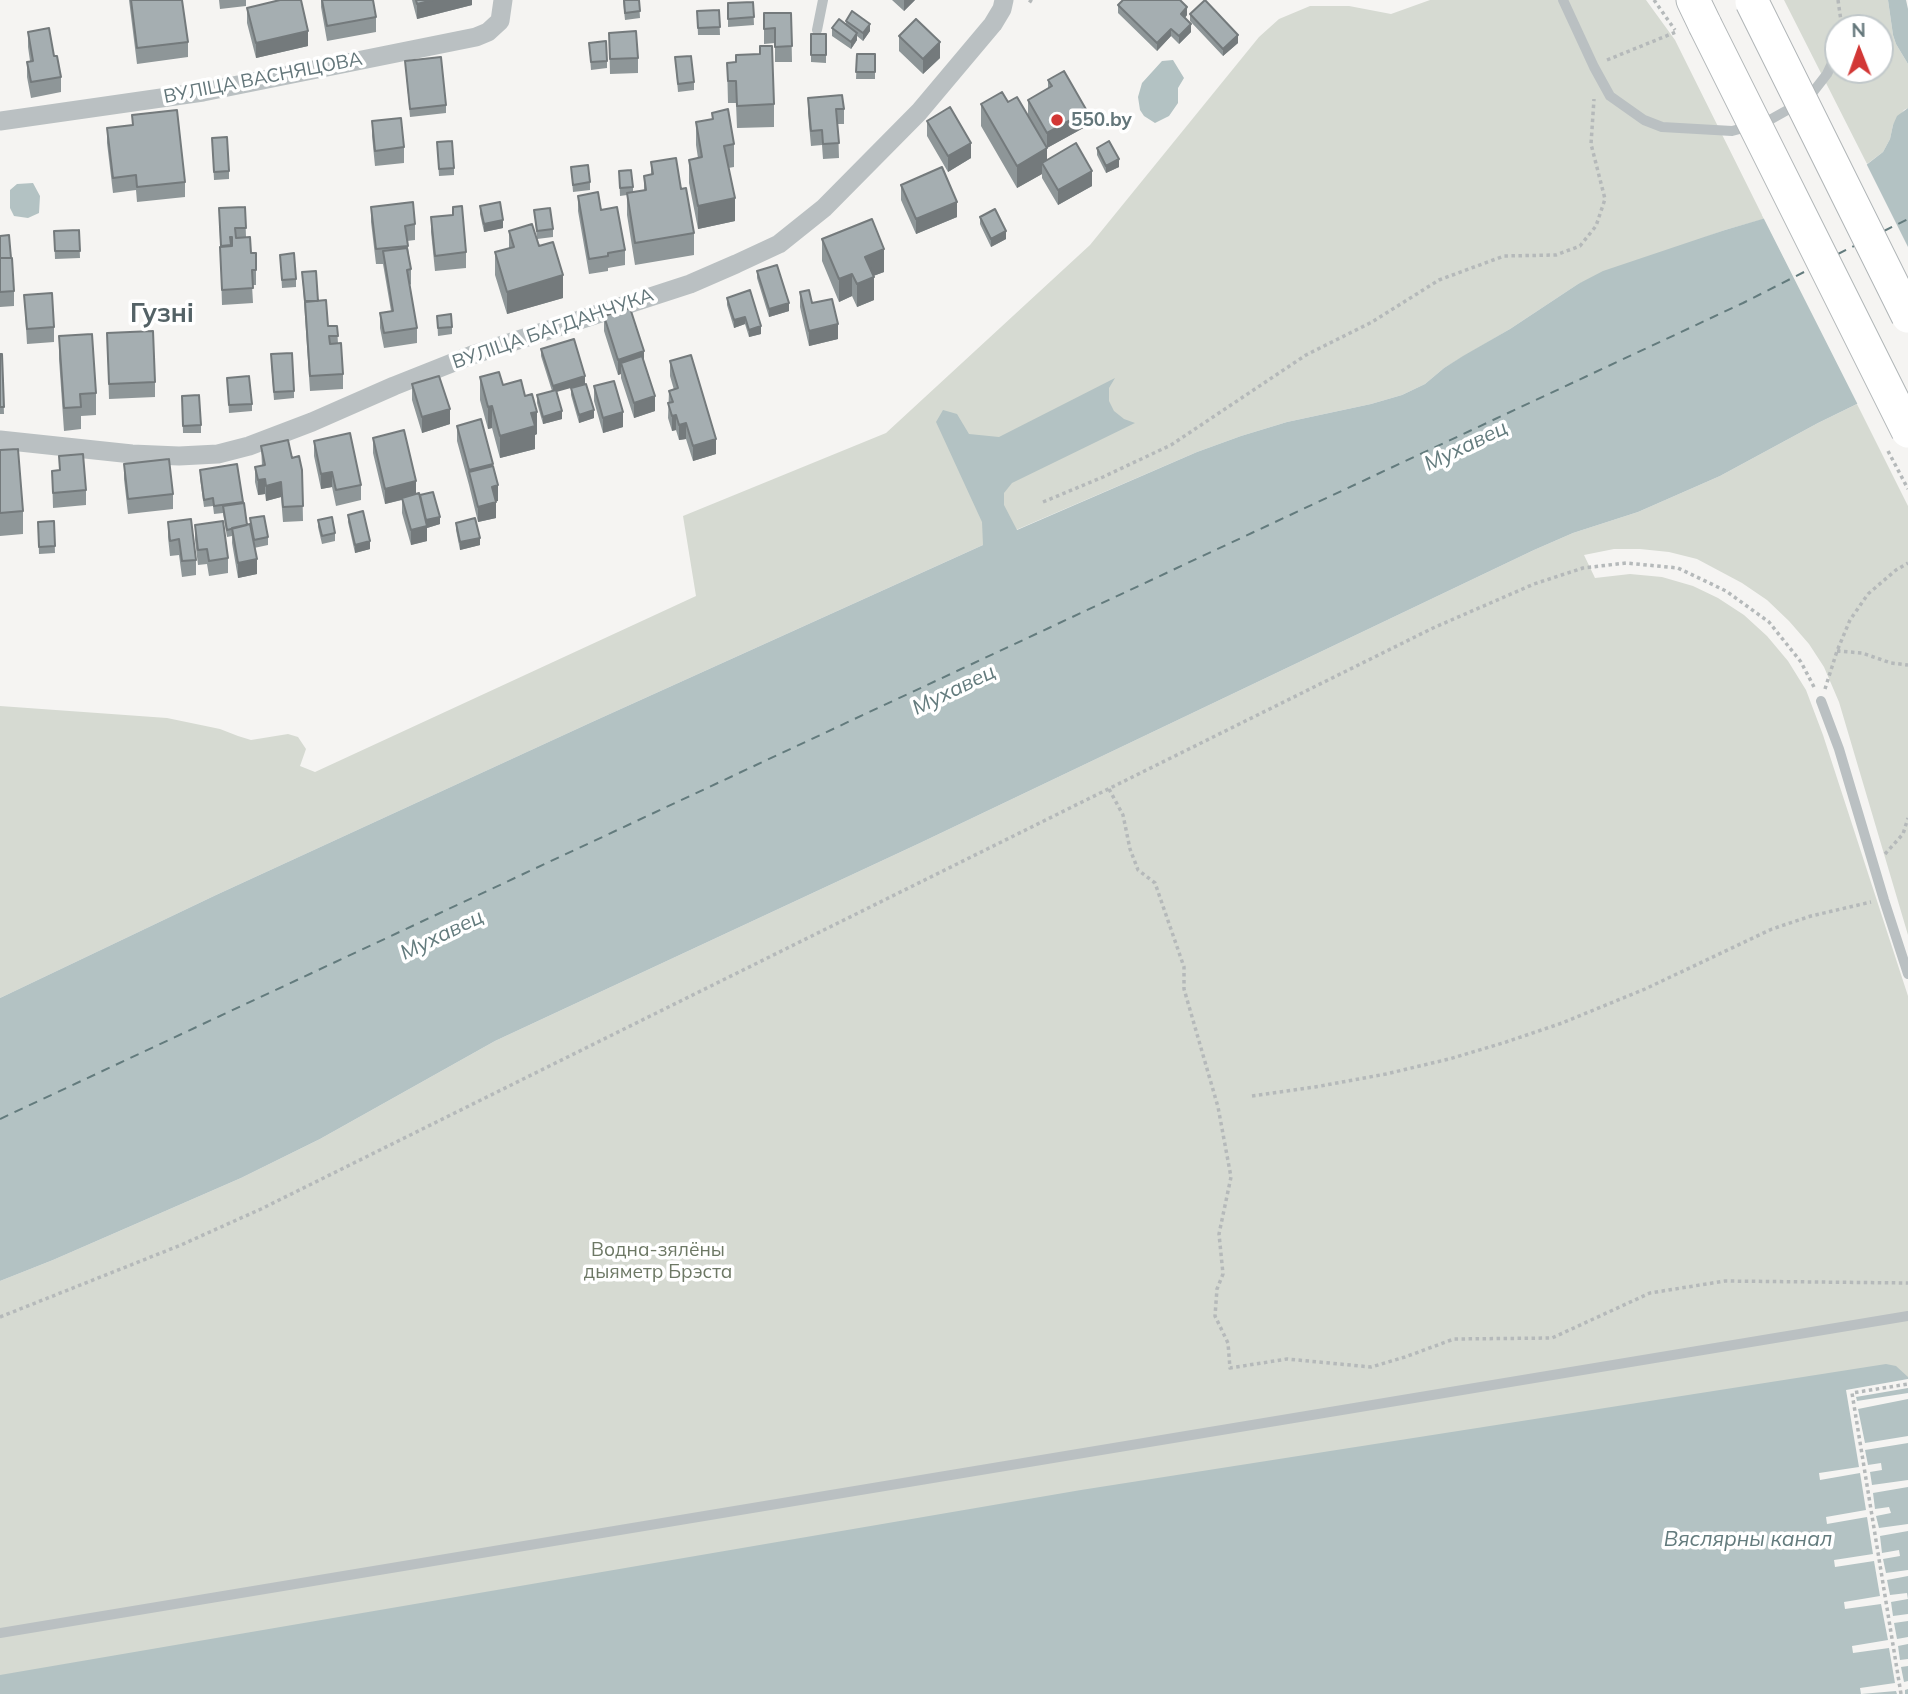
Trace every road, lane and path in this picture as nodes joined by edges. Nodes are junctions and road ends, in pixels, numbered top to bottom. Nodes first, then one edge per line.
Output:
1 (503, 0) edge
2 (823, 0) edge
3 (1004, 0) edge
4 (1563, 0) edge
5 (1654, 0) edge
6 (1751, 1) edge
7 (1689, 24) edge
8 (817, 30) dead end
9 (1614, 57) dead end
10 (1824, 78) edge
11 (0, 121) edge
12 (1591, 144) dead end
13 (1908, 316) edge
14 (1908, 431) edge
15 (0, 440) edge
16 (1043, 502) dead end
17 (1908, 563) edge
18 (1837, 650) junction
19 (1908, 664) edge
20 (1821, 701) junction
21 (1109, 789) junction
22 (1908, 818) edge
23 (1874, 867) junction
24 (1884, 900) junction
25 (1908, 974) edge
26 (1252, 1096) dead end
27 (1908, 1283) edge
28 (1908, 1316) edge
29 (0, 1317) edge
30 (1908, 1384) edge
31 (0, 1633) edge
32 (1901, 1694) edge

1 - 11 street, ВУЛІЦА ВАСНЯЦОВА
2 - 8 lane
3 - 15 street, ВУЛІЦА БАГДАНЧУКА
4 - 10 lane
5 - 7 path
6 - 13 highway, bridge
7 - 9 path
7 - 14 highway, bridge
12 - 16 path
17 - 18 path
18 - 19 path
18 - 20 path
20 - 21 path
20 - 23 lane
21 - 27 path
21 - 29 path
22 - 23 path
23 - 24 lane
24 - 25 lane
24 - 26 path
28 - 31 lane
30 - 32 path

